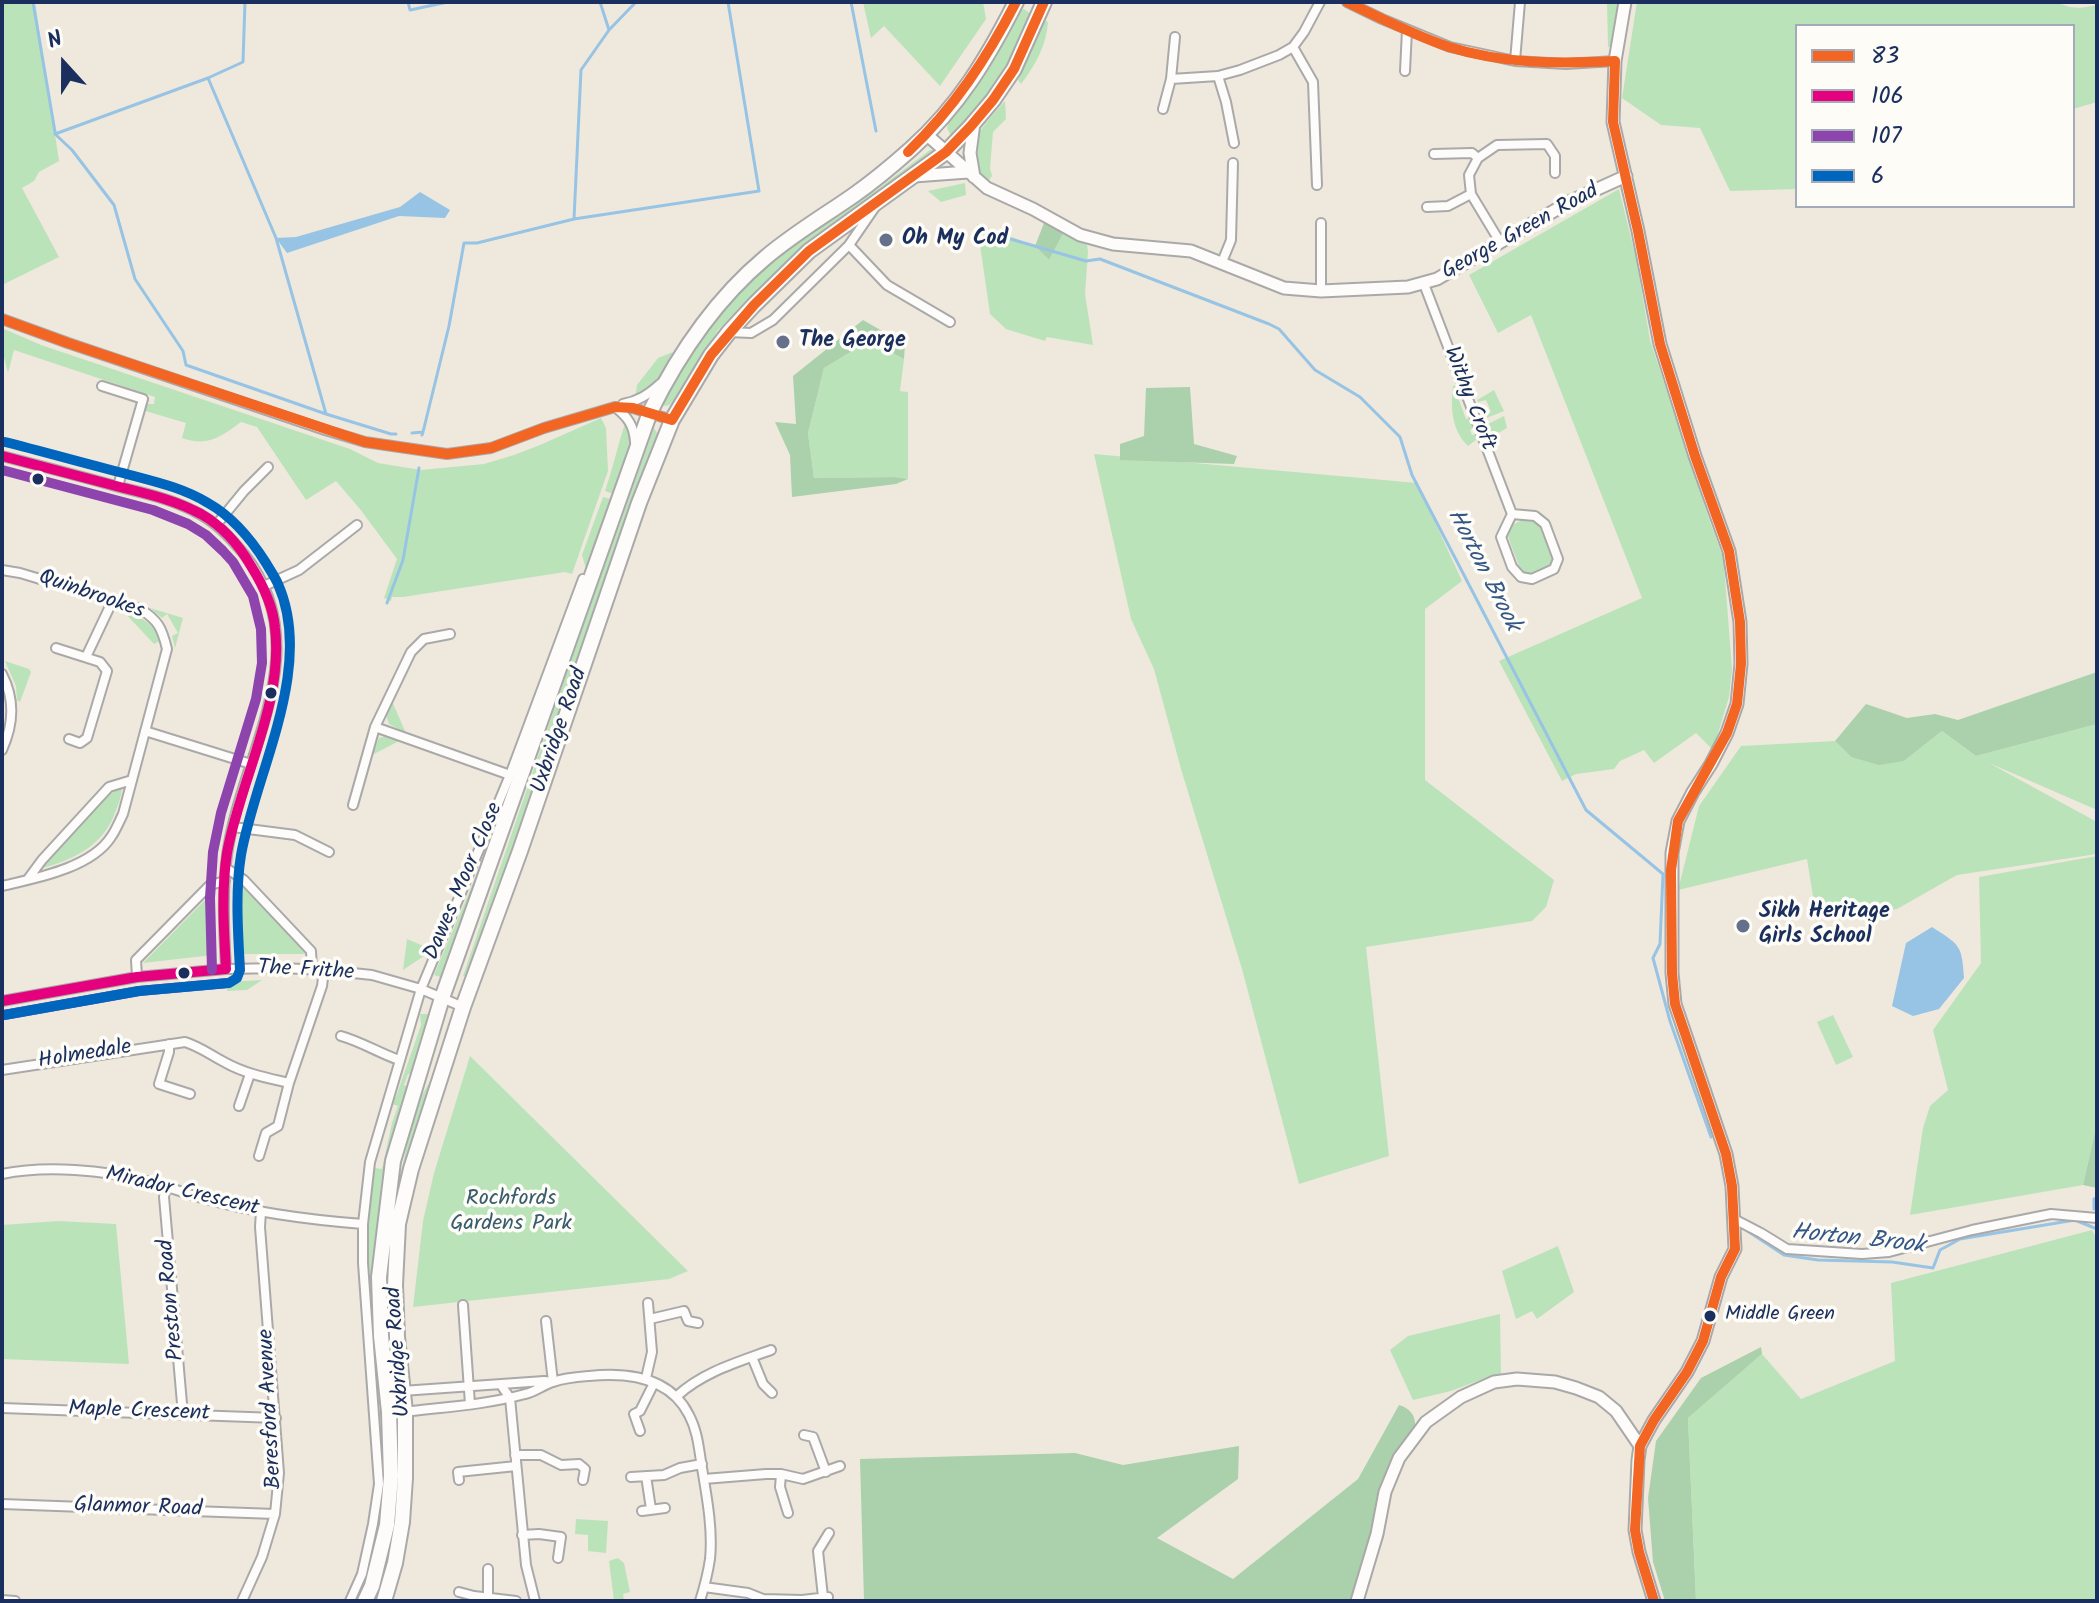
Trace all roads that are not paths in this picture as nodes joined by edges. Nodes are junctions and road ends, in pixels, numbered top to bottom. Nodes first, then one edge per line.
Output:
1 (1016, 2) edge
2 (1044, 2) edge
3 (1320, 2) edge
4 (1349, 2) edge
5 (1520, 2) edge
6 (1625, 2) edge
7 (1407, 30) junction
8 (1175, 37) dead end
9 (1293, 47) junction
10 (1515, 61) junction
11 (1615, 61) junction
12 (1405, 71) dead end
13 (1218, 76) junction
14 (1171, 79) junction
15 (1163, 109) dead end
16 (974, 123) junction
17 (926, 134) junction
18 (1234, 143) dead end
19 (946, 152) junction
20 (1434, 154) dead end
21 (1478, 158) junction
22 (1233, 163) dead end
23 (1555, 173) dead end
24 (971, 175) junction
25 (914, 176) junction
26 (1626, 176) junction
27 (1317, 185) dead end
28 (1471, 194) junction
29 (878, 203) junction
30 (1427, 207) dead end
31 (1321, 223) dead end
32 (1500, 242) junction
33 (849, 245) junction
34 (1222, 262) junction
35 (1424, 284) junction
36 (1321, 291) junction
37 (2, 319) edge
38 (950, 322) dead end
39 (729, 332) junction
40 (669, 373) junction
41 (102, 386) dead end
42 (615, 407) junction
43 (650, 412) junction
44 (672, 420) junction
45 (636, 451) junction
46 (2, 456) edge
47 (268, 467) dead end
48 (118, 486) junction
49 (1512, 514) junction
50 (217, 524) junction
51 (357, 525) dead end
52 (2, 570) edge
53 (583, 579) dead end
54 (264, 586) junction
55 (112, 602) junction
56 (450, 634) dead end
57 (56, 648) dead end
58 (86, 657) junction
59 (2, 674) edge
60 (375, 727) junction
61 (145, 731) junction
62 (69, 739) dead end
63 (2, 750) edge
64 (251, 764) junction
65 (510, 775) junction
66 (132, 780) junction
67 (353, 805) dead end
68 (233, 827) junction
69 (329, 852) dead end
70 (226, 868) junction
71 (27, 880) junction
72 (225, 881) junction
73 (2, 886) edge
74 (226, 969) junction
75 (312, 969) junction
76 (324, 970) junction
77 (137, 977) junction
78 (421, 989) junction
79 (442, 998) junction
80 (2, 1001) edge
81 (463, 1007) junction
82 (341, 1036) dead end
83 (169, 1044) junction
84 (399, 1060) junction
85 (2, 1070) edge
86 (250, 1074) junction
87 (289, 1083) junction
88 (190, 1094) dead end
89 (239, 1106) dead end
90 (259, 1156) dead end
91 (2, 1174) edge
92 (166, 1186) junction
93 (261, 1211) junction
94 (2097, 1218) edge
95 (1734, 1219) junction
96 (363, 1224) junction
97 (648, 1303) dead end
98 (463, 1305) dead end
99 (650, 1319) junction
100 (546, 1321) dead end
101 (698, 1323) dead end
102 (771, 1350) dead end
103 (752, 1357) junction
104 (650, 1380) junction
105 (553, 1382) junction
106 (501, 1385) junction
107 (469, 1387) junction
108 (403, 1391) junction
109 (386, 1393) junction
110 (772, 1393) dead end
111 (677, 1396) junction
112 (510, 1398) junction
113 (470, 1404) junction
114 (2, 1408) edge
115 (389, 1412) junction
116 (405, 1412) junction
117 (183, 1415) junction
118 (276, 1418) junction
119 (640, 1431) dead end
120 (804, 1435) dead end
121 (1640, 1446) junction
122 (515, 1455) junction
123 (702, 1464) junction
124 (516, 1466) junction
125 (840, 1466) dead end
126 (826, 1472) junction
127 (781, 1474) junction
128 (646, 1476) junction
129 (631, 1477) dead end
130 (704, 1479) junction
131 (459, 1480) dead end
132 (583, 1480) dead end
133 (2, 1504) edge
134 (665, 1508) dead end
135 (788, 1513) dead end
136 (275, 1514) junction
137 (829, 1533) dead end
138 (522, 1535) junction
139 (558, 1558) dead end
140 (488, 1569) dead end
141 (704, 1587) junction
142 (459, 1592) dead end
143 (488, 1599) edge
144 (534, 1599) edge
145 (2, 1600) edge
146 (15, 1601) edge
147 (242, 1601) edge
148 (350, 1601) edge
149 (365, 1601) edge
150 (384, 1601) edge
151 (516, 1601) edge
152 (523, 1601) edge
153 (700, 1601) edge
154 (1357, 1601) edge
155 (1654, 1601) edge

1 - 17 main road, Uxbridge Road
2 - 16 main road, Uxbridge Road
3 - 9 street
4 - 7 street
5 - 10 street
6 - 11 street
7 - 10 street
7 - 12 street
8 - 14 street
9 - 13 street
9 - 27 street
10 - 11 street
11 - 26 street
13 - 14 street
13 - 18 street
14 - 15 street
16 - 19 main road, Uxbridge Road
16 - 24 street
17 - 19 street, George Green Road
17 - 40 main road, Uxbridge Road
19 - 24 street, George Green Road
19 - 25 main road, Uxbridge Road
20 - 21 street
21 - 23 street
21 - 28 street
22 - 34 street
24 - 25 street
24 - 34 street, George Green Road
25 - 29 main road, Uxbridge Road
26 - 32 street, George Green Road
26 - 95 street
28 - 30 street
28 - 32 street
29 - 33 street
29 - 39 main road, Uxbridge Road
31 - 36 street
32 - 35 street, George Green Road
33 - 38 street
33 - 39 street
34 - 36 street, George Green Road
35 - 36 street, George Green Road
35 - 49 street, Withy Croft
37 - 42 street
39 - 44 main road, Uxbridge Road
40 - 42 street
40 - 43 main road, Uxbridge Road
41 - 48 street
42 - 43 street
42 - 45 street
43 - 44 street
43 - 45 main road, Uxbridge Road
44 - 81 main road, Uxbridge Road
45 - 79 main road, Uxbridge Road
46 - 48 street
47 - 50 street
48 - 50 street
49 - 49 street
50 - 54 street
51 - 54 street
52 - 55 street, Quinbrookes
53 - 65 street, Dawes Moor Close
54 - 64 street
55 - 58 street
55 - 61 street, Quinbrookes
56 - 60 street
57 - 58 street
58 - 62 street
59 - 63 street
60 - 65 street, Dawes Moor Close
60 - 67 street
61 - 64 street
61 - 66 street, Quinbrookes
64 - 68 street
65 - 78 street, Dawes Moor Close
66 - 71 street
66 - 71 street, Quinbrookes
68 - 69 street
68 - 70 street
70 - 72 street
70 - 75 street
71 - 73 street, Quinbrookes
72 - 74 street
72 - 77 street
74 - 75 street, The Frithe
74 - 77 street, The Frithe
75 - 76 street, The Frithe
76 - 78 street, The Frithe
76 - 87 street
77 - 80 street, The Frithe
78 - 79 street, The Frithe
78 - 84 street, Uxbridge Road
79 - 81 street, The Frithe
79 - 109 main road, Uxbridge Road
81 - 108 main road, Uxbridge Road
82 - 84 street
83 - 85 street, Holmedale
83 - 86 street, Holmedale
83 - 88 street, Holmedale
84 - 96 street, Uxbridge Road
86 - 87 street, Holmedale
86 - 89 street
87 - 90 street
91 - 92 street, Mirador Crescent
92 - 93 street, Mirador Crescent
92 - 117 street, Preston Road
93 - 96 street, Mirador Crescent
93 - 118 street, Beresford Avenue
94 - 95 street
95 - 121 street
96 - 148 street, Uxbridge Road
97 - 99 street
98 - 107 street
99 - 101 street
99 - 104 street
100 - 105 street
102 - 103 street
103 - 110 street
103 - 111 street
104 - 105 street
104 - 111 street
104 - 119 street
105 - 106 street
105 - 112 street
106 - 107 street
106 - 112 street
107 - 108 street
107 - 113 street
108 - 109 street
108 - 116 main road, Uxbridge Road
109 - 115 main road, Uxbridge Road
111 - 123 street
112 - 113 street
112 - 122 street
113 - 116 street
114 - 117 street, Maple Crescent
115 - 116 street
115 - 149 main road, Uxbridge Road
116 - 150 main road, Uxbridge Road
117 - 118 street, Maple Crescent
118 - 136 street, Beresford Avenue
120 - 126 street
121 - 154 street
121 - 155 street
122 - 124 street
122 - 132 street
123 - 128 street
123 - 130 street
124 - 131 street
124 - 138 street
125 - 126 street
126 - 127 street
127 - 130 street
127 - 135 street
128 - 129 street
128 - 134 street
130 - 141 street
133 - 136 street, Glanmor Road
136 - 147 street, Beresford Avenue
137 - 141 street
138 - 139 street
138 - 144 street
140 - 143 street
141 - 153 street
142 - 143 street
143 - 151 street
144 - 152 street
145 - 146 street

